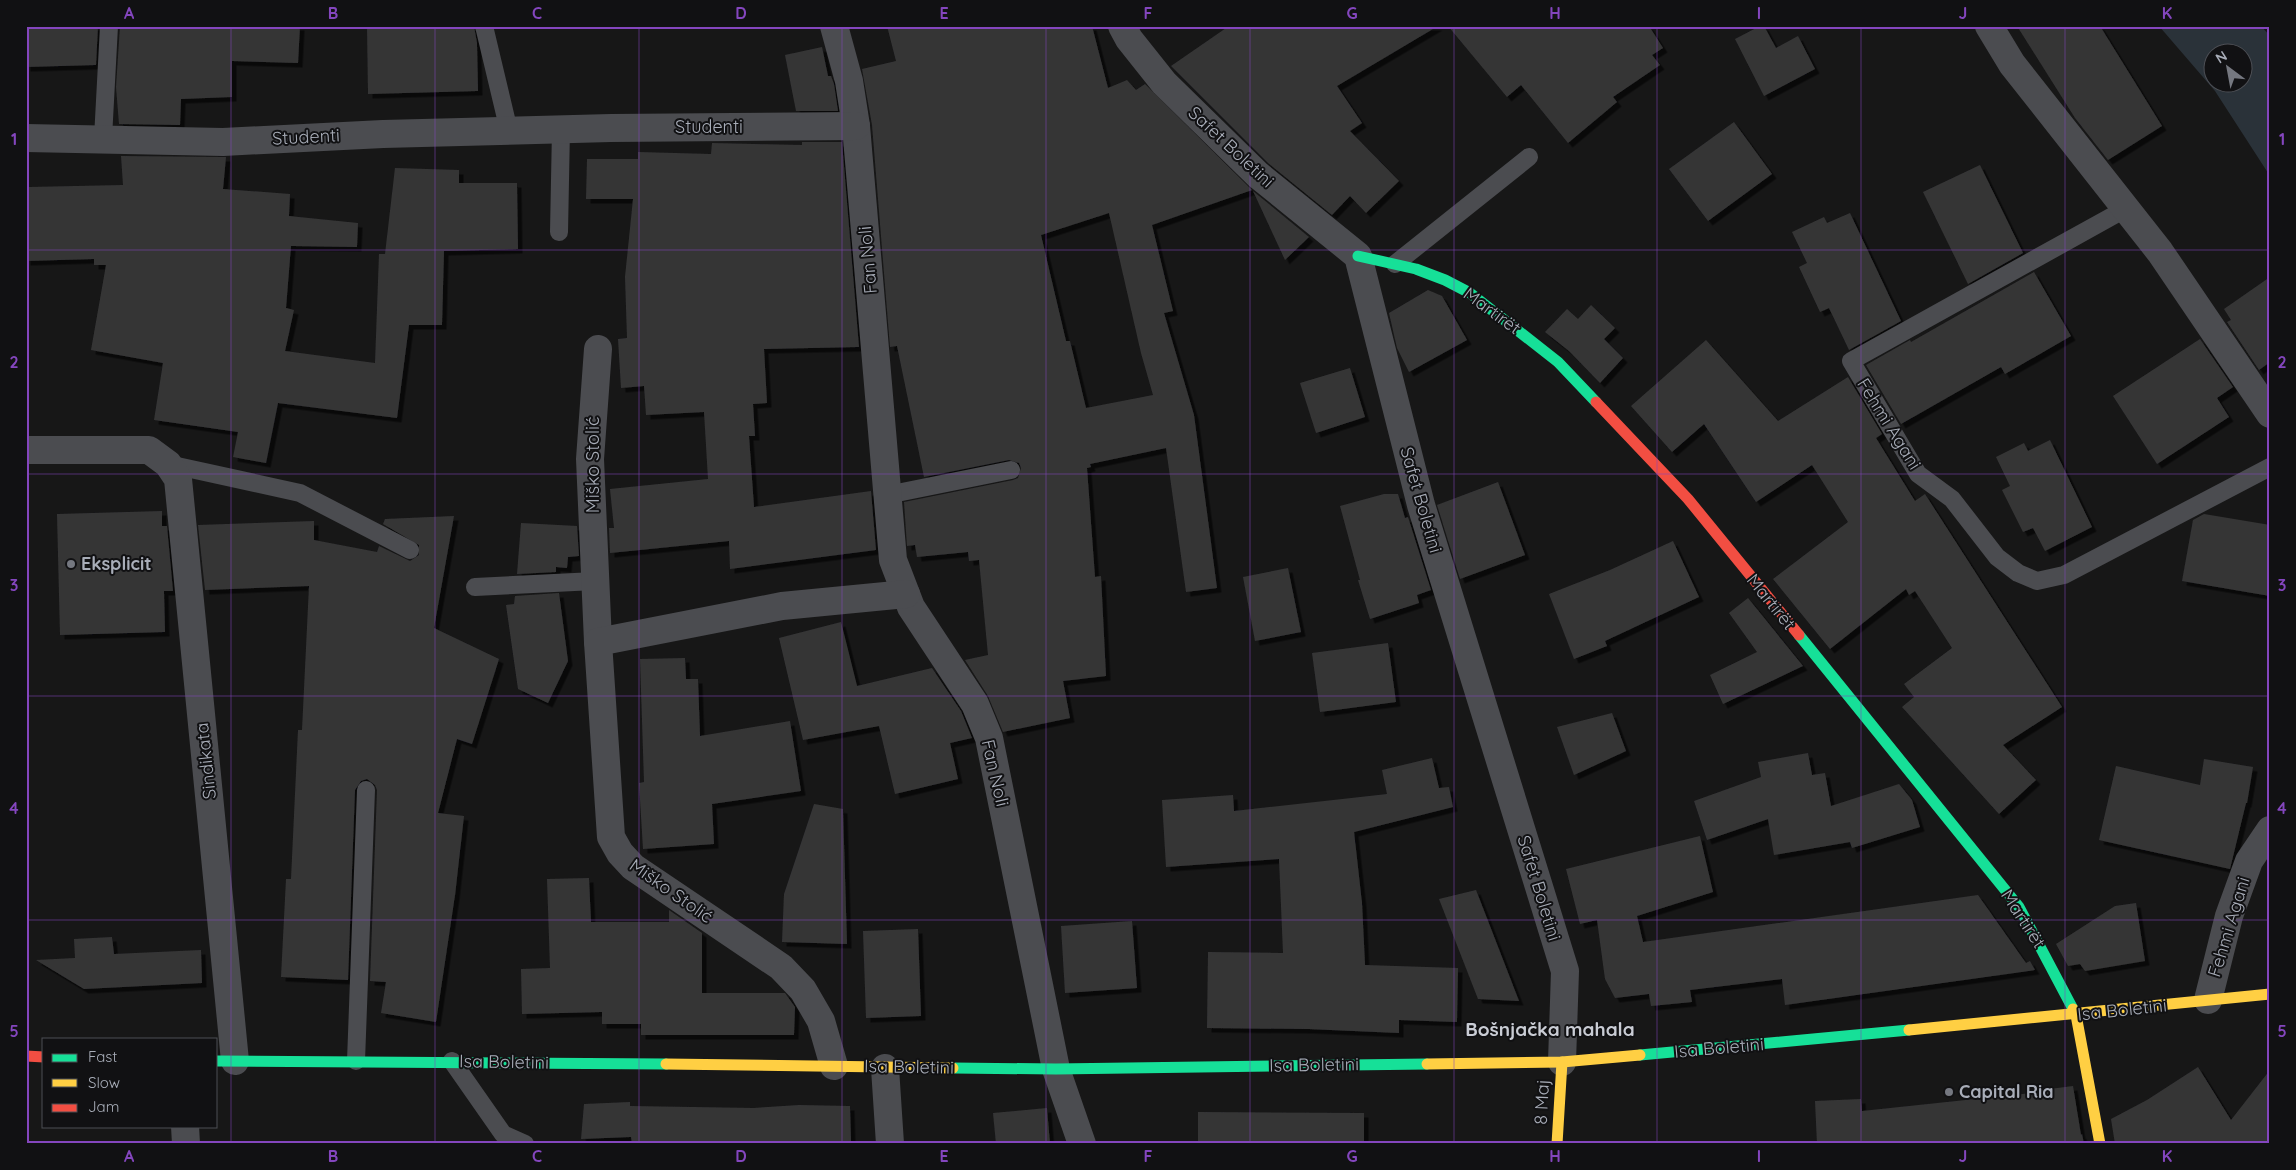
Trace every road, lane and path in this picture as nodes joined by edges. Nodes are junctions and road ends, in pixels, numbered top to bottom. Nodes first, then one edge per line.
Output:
1 (109, 26) edge
2 (484, 26) edge
3 (834, 26) edge
4 (1122, 26) edge
5 (1988, 26) edge
6 (856, 126) junction
7 (561, 129) junction
8 (509, 130) junction
9 (26, 138) edge
10 (103, 138) junction
11 (1529, 157) dead end
12 (2127, 208) junction
13 (560, 232) dead end
14 (1358, 256) junction
15 (1395, 264) junction
16 (598, 349) dead end
17 (2270, 414) edge
18 (26, 450) edge
19 (168, 464) junction
20 (2270, 467) edge
21 (1011, 470) dead end
22 (888, 496) junction
23 (410, 550) dead end
24 (595, 581) junction
25 (475, 587) dead end
26 (906, 594) junction
27 (598, 642) junction
28 (366, 790) dead end
29 (2270, 830) edge
30 (2270, 994) edge
31 (2208, 1000) junction
32 (2076, 1015) junction
33 (26, 1056) edge
34 (42, 1057) edge
35 (226, 1061) edge
36 (356, 1061) junction
37 (452, 1061) junction
38 (1562, 1062) junction
39 (834, 1066) junction
40 (885, 1068) junction
41 (1056, 1069) junction
42 (185, 1128) edge
43 (186, 1144) edge
44 (525, 1144) edge
45 (890, 1144) edge
46 (1082, 1144) edge
47 (1557, 1144) edge
48 (2100, 1144) edge

1 - 10 lane
2 - 8 lane
3 - 6 street, Fan Noli
4 - 14 street, Safet Boletini
5 - 12 street
6 - 7 street, Studenti
6 - 22 street, Fan Noli
7 - 8 street, Studenti
7 - 13 lane
8 - 10 street, Studenti
9 - 10 street, Studenti
11 - 15 lane
12 - 17 street
12 - 20 lane, Fehmi Agani
14 - 15 main road, Martirët
14 - 38 street, Safet Boletini
15 - 32 main road, Martirët
16 - 24 street, Miško Stolić
18 - 19 street, Sindikata
19 - 23 lane, Sindikata
19 - 35 street, Sindikata
21 - 22 lane
22 - 26 street, Fan Noli
24 - 25 lane
24 - 27 street, Miško Stolić
26 - 27 street
26 - 41 street, Fan Noli
27 - 39 street, Miško Stolić
28 - 36 lane
29 - 31 street, Fehmi Agani
30 - 31 main road, Isa Boletini
31 - 32 main road, Isa Boletini
32 - 38 main road, Isa Boletini
32 - 48 main road, Martirët
33 - 34 main road
35 - 36 main road, Isa Boletini
36 - 37 main road, Isa Boletini
37 - 39 main road, Isa Boletini
37 - 44 lane
38 - 41 main road, Isa Boletini
38 - 47 main road, 8 Maj
39 - 40 main road, Isa Boletini
40 - 41 main road, Isa Boletini
40 - 45 street
41 - 46 street, Fan Noli
42 - 43 street

